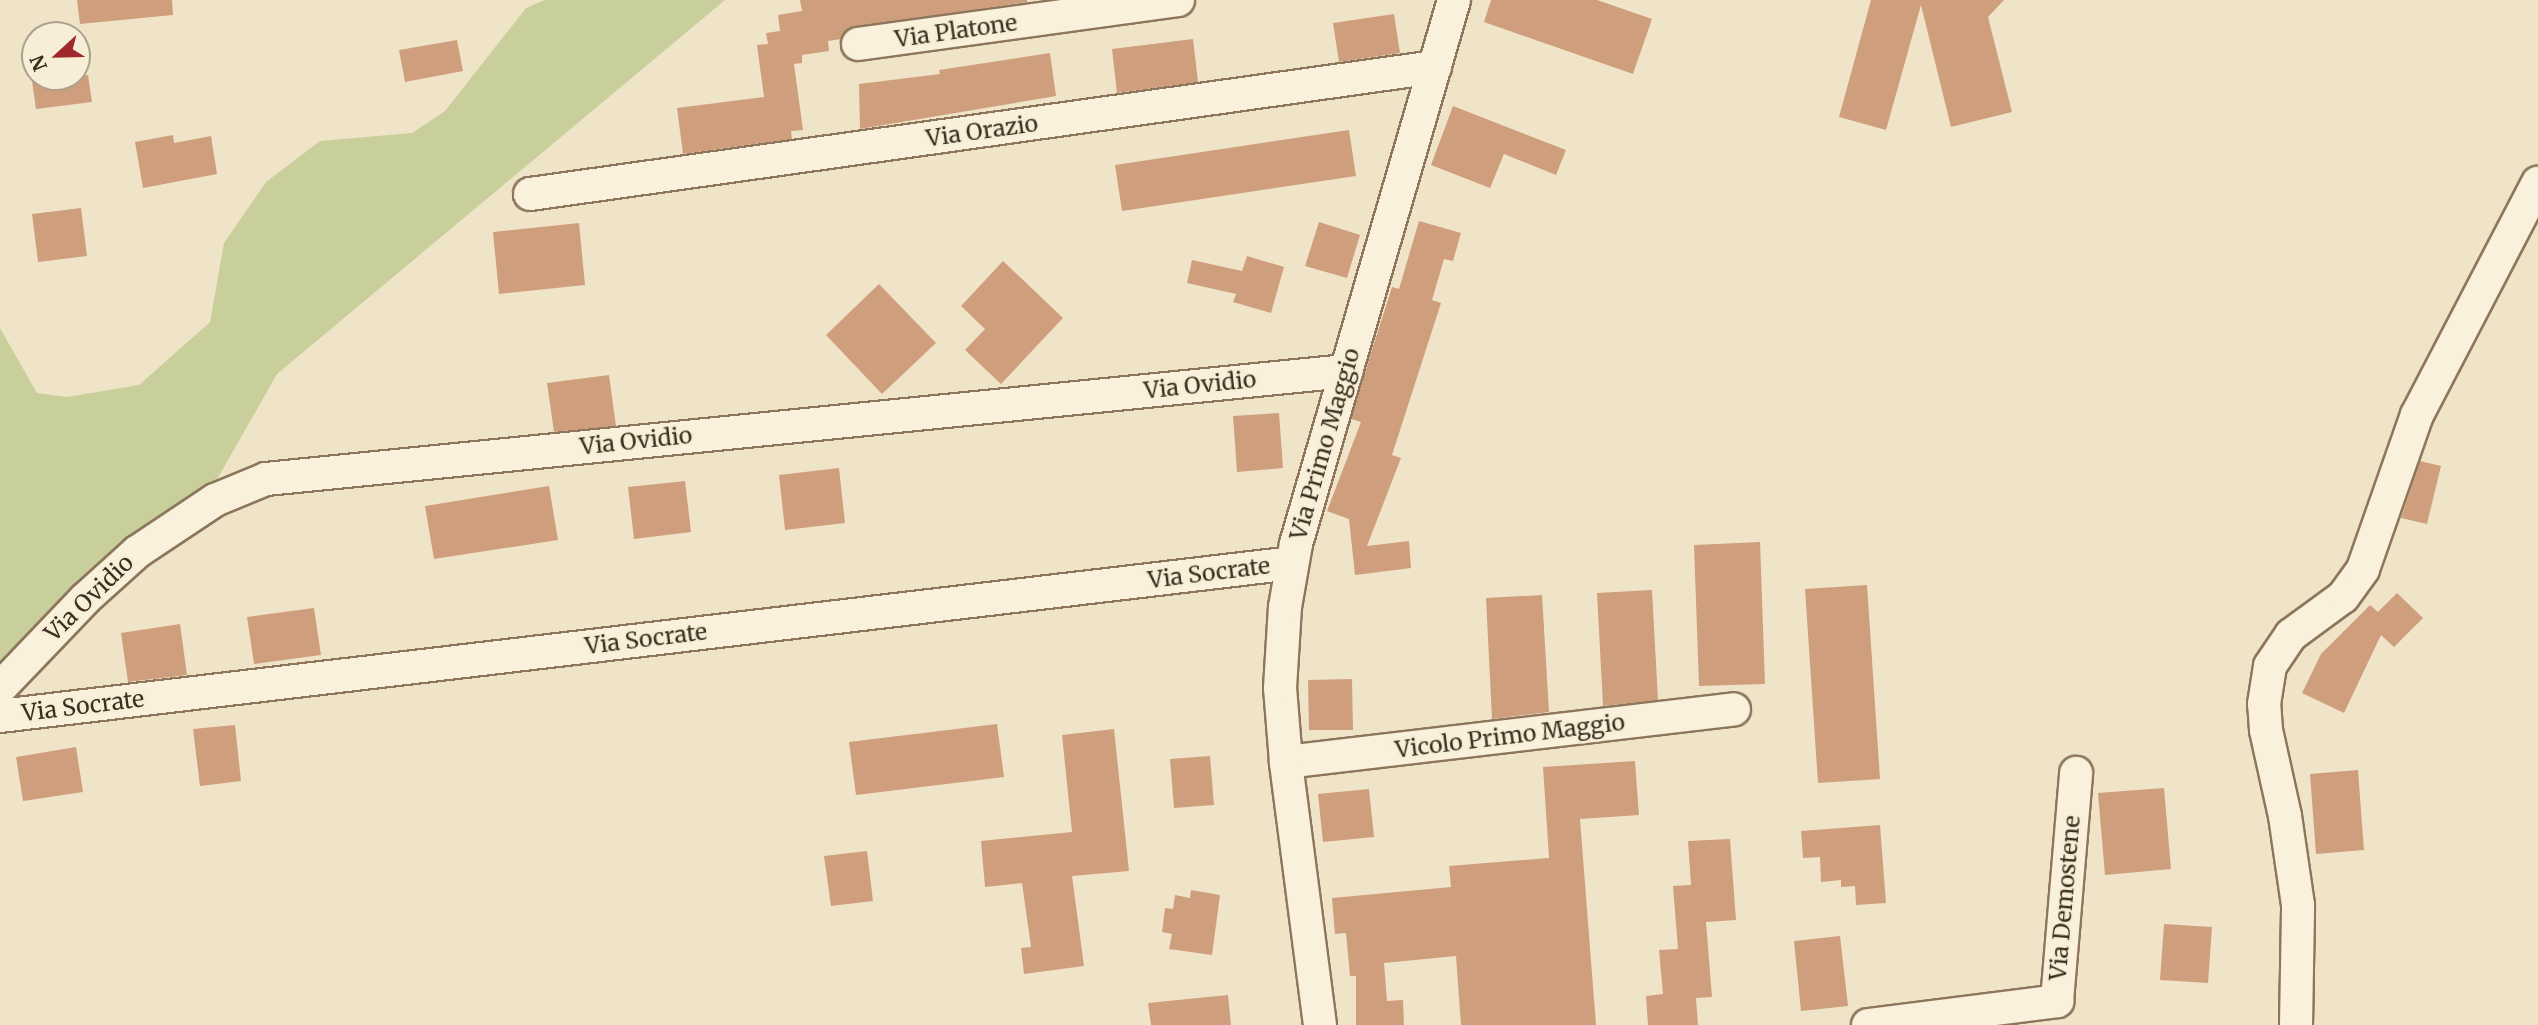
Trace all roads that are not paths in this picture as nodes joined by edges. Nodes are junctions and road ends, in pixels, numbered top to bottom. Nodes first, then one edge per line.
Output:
1 (1178, 0) edge
2 (1454, 0) edge
3 (858, 44) dead end
4 (1434, 67) junction
5 (2538, 183) edge
6 (530, 194) dead end
7 (1347, 371) junction
8 (1292, 563) junction
9 (0, 688) edge
10 (1734, 709) dead end
11 (0, 716) edge
12 (1286, 762) junction
13 (2076, 773) dead end
14 (1320, 1025) edge
15 (1868, 1025) edge
16 (2296, 1025) edge

1 - 3 street, Via Platone
2 - 4 street, Via Primo Maggio
4 - 6 street, Via Orazio
4 - 7 street, Via Primo Maggio
5 - 16 street
7 - 8 street, Via Primo Maggio
7 - 9 street, Via Ovidio
8 - 11 street, Via Socrate
8 - 12 street, Via Primo Maggio
10 - 12 street, Vicolo Primo Maggio
12 - 14 street, Via Primo Maggio
13 - 15 street, Via Demostene

